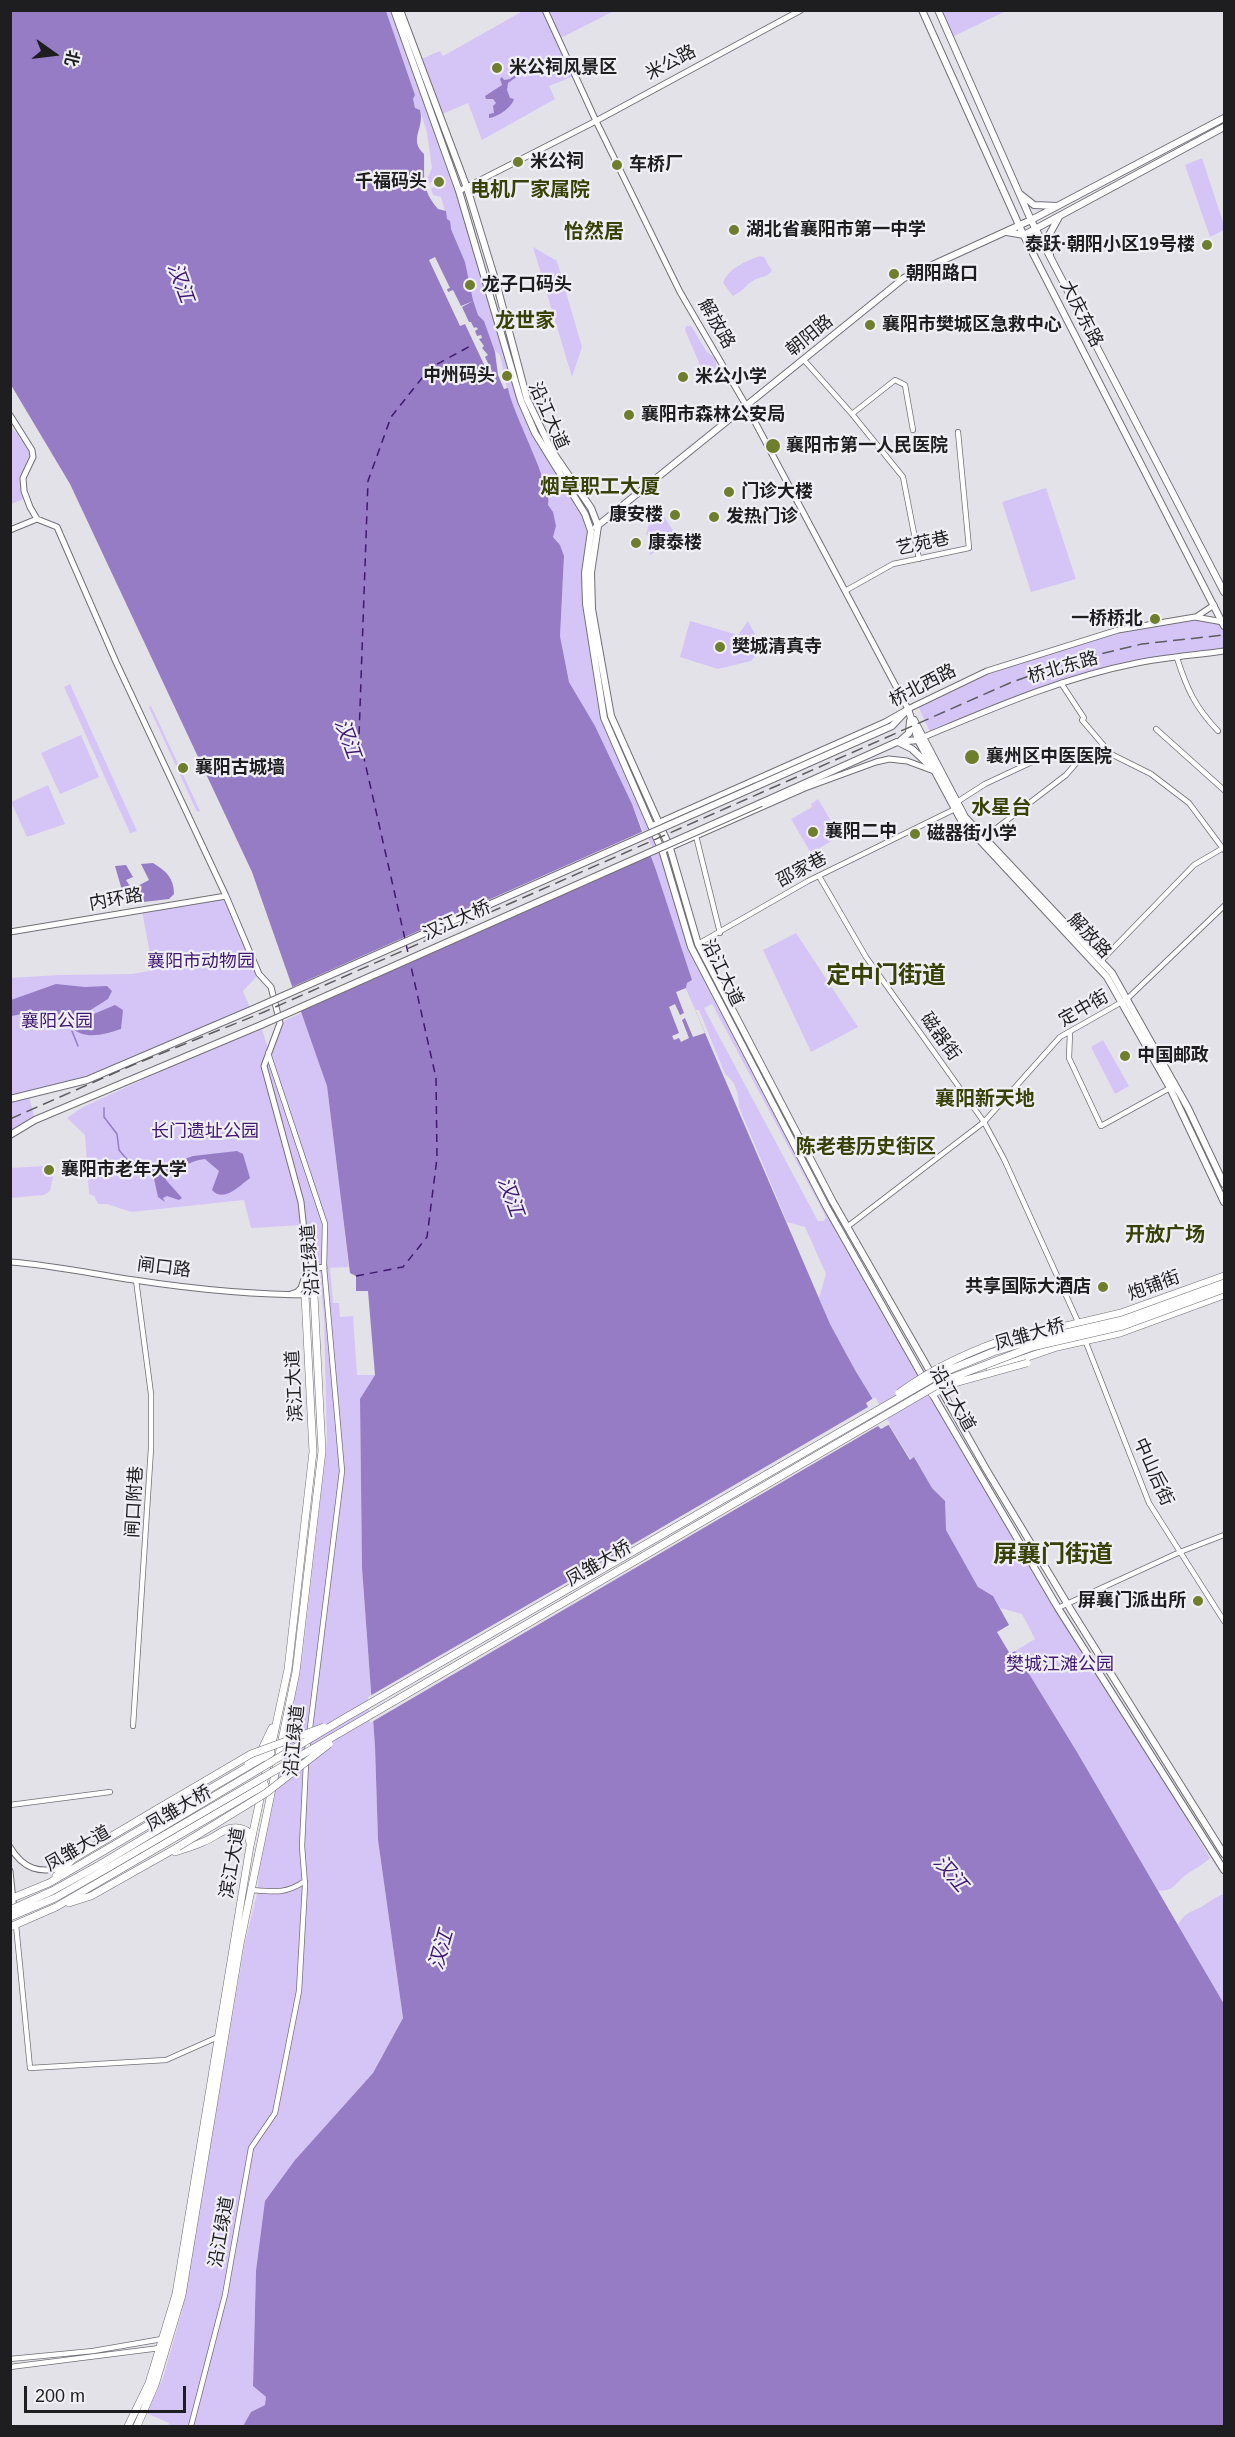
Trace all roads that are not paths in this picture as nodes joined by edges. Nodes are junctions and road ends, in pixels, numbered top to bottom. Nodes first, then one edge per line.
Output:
1 (393, 10) edge
2 (400, 10) edge
3 (544, 10) edge
4 (801, 10) edge
5 (922, 10) edge
6 (938, 10) edge
7 (1224, 118) edge
8 (596, 121) junction
9 (1224, 127) edge
10 (467, 188) junction
11 (459, 191) junction
12 (1019, 194) junction
13 (1057, 206) junction
14 (1060, 216) junction
15 (1031, 220) junction
16 (1020, 225) junction
17 (1035, 229) junction
18 (1006, 232) junction
19 (1024, 235) junction
20 (1051, 259) junction
21 (804, 360) junction
22 (747, 407) junction
23 (852, 414) junction
24 (10, 415) edge
25 (912, 430) dead end
26 (958, 432) dead end
27 (37, 519) junction
28 (598, 526) junction
29 (10, 530) edge
30 (591, 531) junction
31 (919, 559) junction
32 (845, 591) junction
33 (1224, 592) edge
34 (1214, 605) junction
35 (1195, 617) junction
36 (1224, 623) edge
37 (1224, 651) edge
38 (1177, 658) junction
39 (1061, 683) junction
40 (908, 709) junction
41 (1156, 729) dead end
42 (1218, 731) dead end
43 (921, 739) junction
44 (897, 742) junction
45 (1106, 749) junction
46 (1085, 753) junction
47 (934, 771) junction
48 (1224, 790) edge
49 (956, 806) junction
50 (659, 823) junction
51 (651, 826) junction
52 (696, 836) junction
53 (985, 837) junction
54 (670, 848) junction
55 (1224, 849) edge
56 (662, 851) junction
57 (819, 876) junction
58 (226, 896) junction
59 (1224, 906) edge
60 (10, 932) edge
61 (720, 933) junction
62 (698, 944) junction
63 (1101, 961) junction
64 (1125, 1001) junction
65 (1070, 1032) junction
66 (268, 1053) junction
67 (1170, 1088) junction
68 (10, 1099) edge
69 (984, 1122) junction
70 (10, 1135) edge
71 (1224, 1184) edge
72 (1224, 1202) edge
73 (847, 1227) junction
74 (305, 1240) junction
75 (10, 1262) edge
76 (324, 1267) junction
77 (312, 1269) junction
78 (1224, 1276) edge
79 (136, 1280) junction
80 (1224, 1283) edge
81 (1224, 1289) edge
82 (288, 1295) junction
83 (305, 1295) junction
84 (314, 1295) junction
85 (1224, 1295) edge
86 (1079, 1322) junction
87 (1050, 1329) junction
88 (1085, 1342) junction
89 (1057, 1347) junction
90 (930, 1371) junction
91 (921, 1376) junction
92 (941, 1389) junction
93 (932, 1394) junction
94 (880, 1413) junction
95 (1224, 1535) edge
96 (1180, 1552) junction
97 (1067, 1603) junction
98 (1058, 1608) junction
99 (1224, 1622) edge
100 (280, 1709) junction
101 (344, 1719) junction
102 (133, 1726) dead end
103 (349, 1728) junction
104 (281, 1747) junction
105 (270, 1753) junction
106 (234, 1775) junction
107 (274, 1780) junction
108 (263, 1786) junction
109 (110, 1792) dead end
110 (10, 1805) edge
111 (250, 1846) junction
112 (10, 1847) edge
113 (1224, 1854) edge
114 (164, 1855) junction
115 (64, 1868) junction
116 (1224, 1870) edge
117 (10, 1871) edge
118 (305, 1881) junction
119 (49, 1883) junction
120 (251, 1890) junction
121 (12, 1899) edge
122 (56, 1907) junction
123 (10, 1910) edge
124 (10, 1917) edge
125 (13, 1926) edge
126 (218, 2037) junction
127 (162, 2339) junction
128 (160, 2348) junction
129 (10, 2359) edge
130 (10, 2367) edge
131 (128, 2427) edge
132 (137, 2427) edge
133 (191, 2427) edge

1 - 11 main road, 沿江大道
2 - 10 main road, 沿江大道
3 - 8 street, 解放路
4 - 8 street, 米公路
5 - 16 main road, 大庆东路
6 - 12 main road, 大庆东路
7 - 13 main road, 朝阳路
8 - 10 street, 米公路
8 - 22 street, 解放路
9 - 14 main road
10 - 11 street, 米公路
10 - 28 main road, 沿江大道
11 - 30 main road, 沿江大道
12 - 13 main road
12 - 15 main road, 大庆东路
13 - 15 main road, 朝阳路
14 - 17 main road
14 - 20 main road
15 - 16 main road, 朝阳路
15 - 17 main road, 大庆东路
16 - 18 main road, 朝阳路
16 - 19 main road, 大庆东路
17 - 19 main road
17 - 20 main road, 大庆东路
18 - 19 main road
18 - 21 main road, 朝阳路
19 - 34 main road, 大庆东路
20 - 33 main road, 大庆东路
21 - 22 main road, 朝阳路
21 - 23 street
22 - 28 main road, 朝阳路
22 - 32 street, 解放路
23 - 25 street
23 - 31 street
24 - 27 street
26 - 31 street, 艺苑巷
27 - 29 street
27 - 58 street
28 - 30 main road, 朝阳路
28 - 50 main road, 沿江大道
30 - 51 main road, 沿江大道
31 - 32 street, 艺苑巷
32 - 40 street, 解放路
34 - 35 street
34 - 36 main road, 大庆东路
35 - 36 street, 桥北西路
35 - 40 street, 桥北西路
37 - 38 street, 桥北东路
38 - 39 street, 桥北东路
38 - 42 street
39 - 43 street, 桥北东路
39 - 45 street
40 - 43 main road, 解放路
40 - 44 main road
40 - 50 street, 桥北西路
40 - 68 main road, 汉江大桥, bridge
41 - 48 street
43 - 44 main road, 汉江大桥
43 - 47 main road, 解放路
43 - 49 main road, 解放路
44 - 47 main road
44 - 70 main road, 汉江大桥, bridge
45 - 46 street, 邵家巷
45 - 55 street
46 - 49 street, 邵家巷
46 - 53 street
47 - 49 main road, 解放路
47 - 52 street
49 - 53 main road, 解放路
49 - 57 street, 邵家巷
49 - 64 main road, 解放路
50 - 51 street, 桥北西路
50 - 54 main road, 沿江大道
51 - 56 main road, 沿江大道
52 - 54 street
52 - 61 street
53 - 63 main road, 解放路
54 - 56 street
54 - 62 main road, 沿江大道
55 - 63 street
56 - 91 main road, 沿江大道
57 - 61 street, 邵家巷
57 - 69 street, 磁器街
58 - 60 street, 内环路
58 - 66 street
59 - 64 street, 定中街
61 - 62 street, 邵家巷
62 - 73 main road, 沿江大道
63 - 64 main road, 解放路
64 - 65 street, 定中街
64 - 67 main road, 解放路
64 - 71 main road, 解放路
65 - 67 street
65 - 69 street, 定中街
66 - 74 street
66 - 76 street, 沿江绿道
67 - 72 main road, 解放路
69 - 73 street, 定中街
69 - 86 street, 磁器街
73 - 90 main road, 沿江大道
74 - 77 street
74 - 82 street
75 - 79 street, 闸口路
76 - 77 street
76 - 118 street, 沿江绿道
77 - 84 street
78 - 86 main road, 炮铺街
79 - 82 street, 闸口路
79 - 102 street, 闸口附巷
80 - 94 main road, 凤雏大桥, bridge
81 - 94 main road, 凤雏大桥, bridge
82 - 83 street, 闸口路
83 - 84 street, 闸口路
83 - 100 main road, 滨江大道
84 - 104 main road, 滨江大道
85 - 88 main road, 炮铺街
86 - 87 main road, 炮铺街
86 - 88 street, 中山后街
87 - 90 main road, 炮铺街
87 - 94 main road, bridge
88 - 89 main road, 炮铺街
88 - 96 street, 中山后街
89 - 92 main road, 炮铺街
89 - 94 main road, bridge
90 - 91 main road, 炮铺街
90 - 92 main road, 沿江大道
91 - 93 main road, 沿江大道
92 - 93 main road, 炮铺街
92 - 97 main road, 沿江大道
93 - 98 main road, 沿江大道
94 - 101 main road, 凤雏大桥, bridge
94 - 103 main road, 凤雏大桥, bridge
95 - 96 street
96 - 97 street
96 - 99 street, 中山后街
97 - 98 street
97 - 113 main road, 沿江大道
98 - 116 main road, 沿江大道
100 - 105 main road, 滨江大道
100 - 106 main road
101 - 115 main road, bridge
101 - 123 main road, 凤雏大桥, bridge
103 - 114 main road, bridge
103 - 124 main road, 凤雏大桥, bridge
104 - 105 main road, 凤雏大道
104 - 107 main road, 滨江大道
105 - 106 main road, 凤雏大道
105 - 108 main road, 滨江大道
106 - 119 main road, 凤雏大道
107 - 108 main road
107 - 120 main road, 滨江大道
108 - 111 main road, 滨江大道
108 - 122 main road
109 - 110 street
111 - 114 main road
111 - 126 main road, 滨江大道
112 - 115 street
114 - 122 main road
115 - 119 main road
117 - 121 street
118 - 120 street
118 - 133 street, 沿江绿道
119 - 121 main road, 凤雏大道
120 - 132 main road, 滨江大道
121 - 125 street
122 - 125 main road
125 - 126 street
126 - 127 main road, 滨江大道
127 - 128 main road, 滨江大道
127 - 129 street
128 - 130 street
128 - 131 main road, 滨江大道

